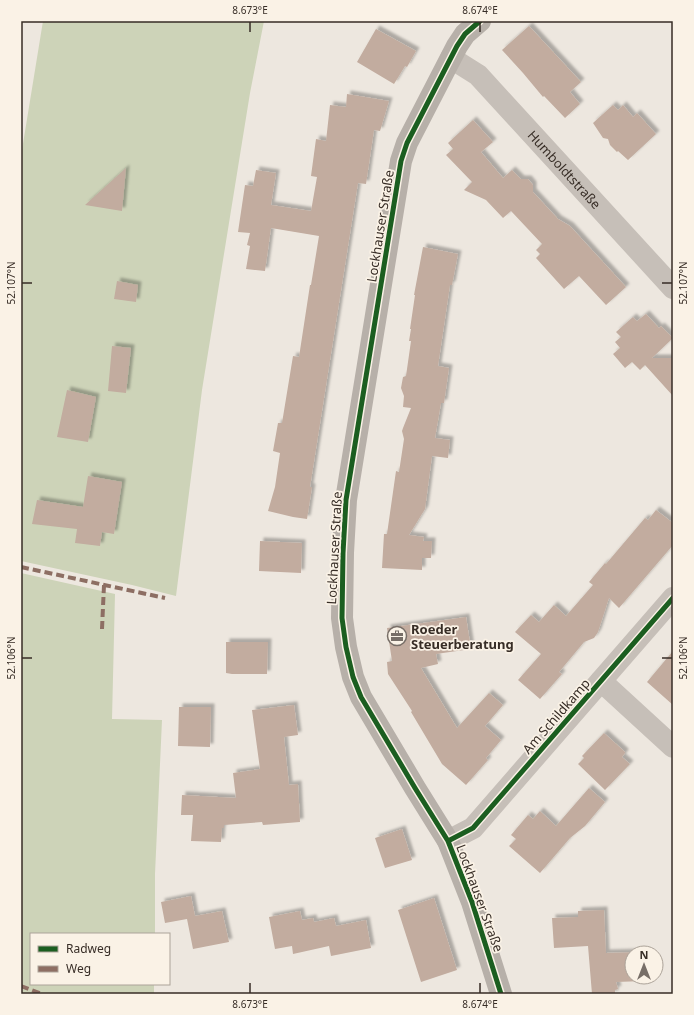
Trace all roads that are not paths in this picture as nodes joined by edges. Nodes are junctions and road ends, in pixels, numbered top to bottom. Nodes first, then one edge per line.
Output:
1 (480, 21) edge
2 (451, 58) junction
3 (673, 288) edge
4 (673, 598) edge
5 (601, 681) junction
6 (673, 747) edge
7 (448, 841) junction
8 (501, 994) edge

1 - 2 street, Lockhauser Straße
2 - 3 street, Humboldtstraße
2 - 7 street, Lockhauser Straße
4 - 5 street, Am Schildkamp
5 - 6 street
5 - 7 street, Am Schildkamp
7 - 8 street, Lockhauser Straße

